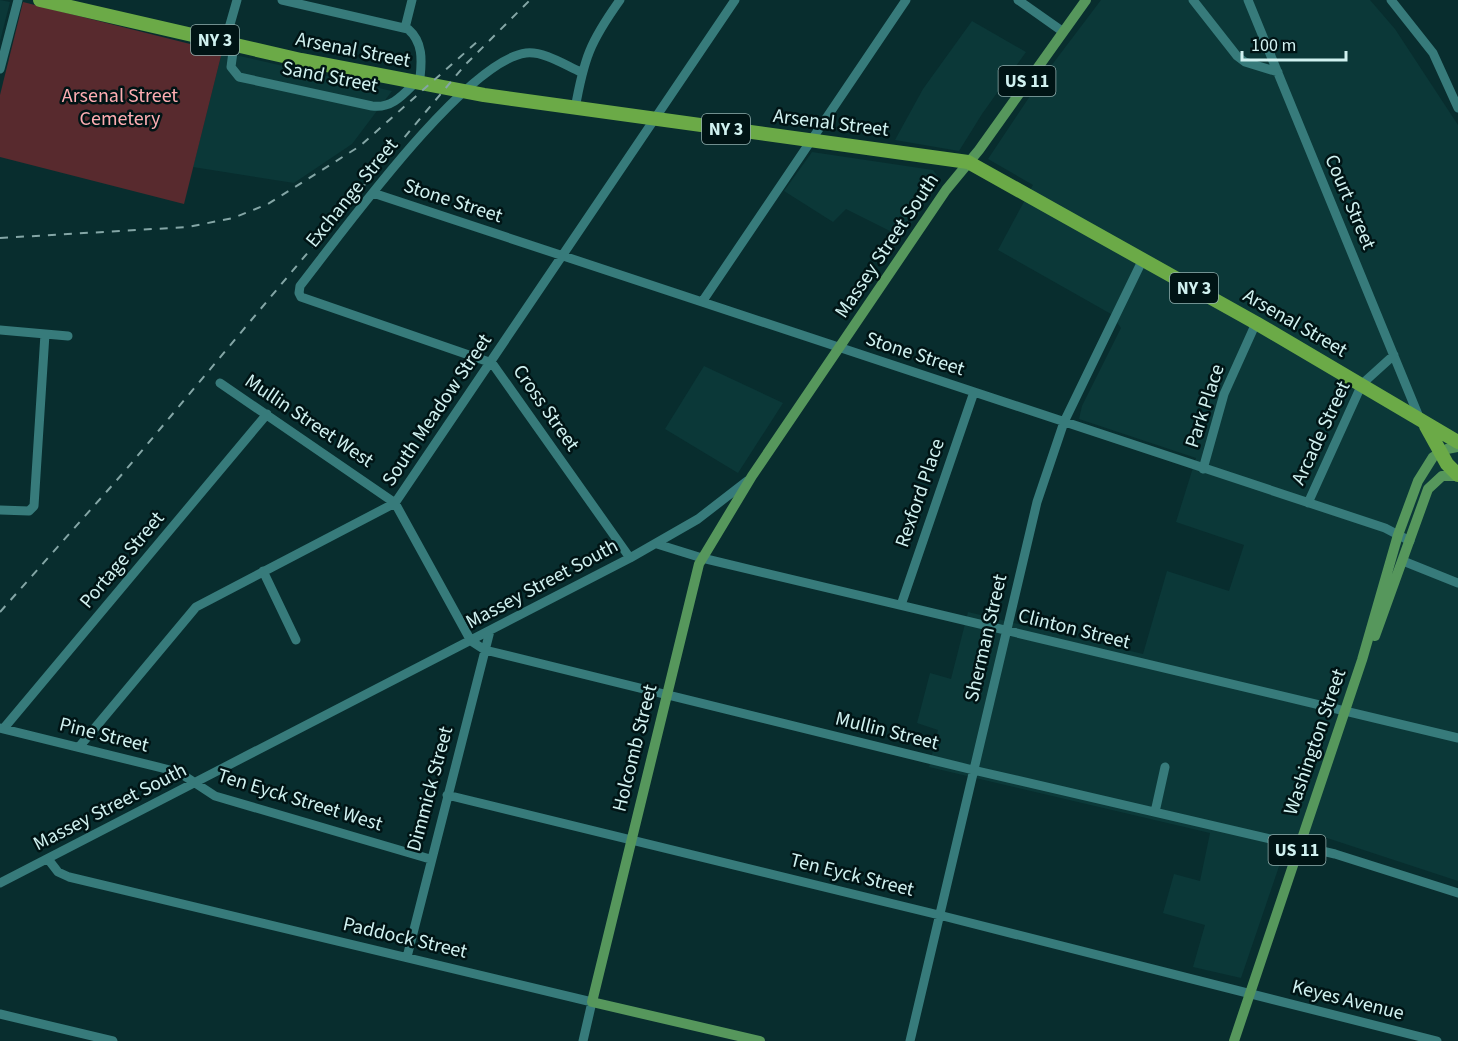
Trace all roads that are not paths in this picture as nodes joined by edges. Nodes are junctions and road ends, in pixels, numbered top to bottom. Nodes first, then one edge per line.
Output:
1 (18, 0) edge
2 (40, 0) edge
3 (237, 0) edge
4 (282, 0) edge
5 (412, 0) edge
6 (620, 0) edge
7 (735, 0) edge
8 (906, 0) edge
9 (1017, 0) edge
10 (1086, 0) edge
11 (1193, 0) edge
12 (1248, 0) edge
13 (1391, 0) edge
14 (89, 5) edge
15 (405, 28) junction
16 (1062, 31) junction
17 (230, 43) junction
18 (0, 69) edge
19 (581, 72) junction
20 (1278, 72) junction
21 (575, 108) junction
22 (1458, 108) edge
23 (656, 119) junction
24 (812, 141) junction
25 (968, 162) junction
26 (373, 194) junction
27 (563, 256) junction
28 (1143, 259) junction
29 (702, 302) junction
30 (327, 306) joint
31 (1256, 323) junction
32 (0, 330) edge
33 (45, 334) junction
34 (68, 336) dead end
35 (840, 349) junction
36 (1394, 355) junction
37 (492, 363) junction
38 (220, 383) dead end
39 (1362, 384) junction
40 (974, 392) junction
41 (267, 414) junction
42 (1419, 417) junction
43 (1064, 422) junction
44 (1458, 442) edge
45 (1458, 447) edge
46 (1458, 453) edge
47 (1443, 463) junction
48 (1203, 469) junction
49 (1458, 475) edge
50 (752, 476) junction
51 (395, 503) junction
52 (1308, 503) junction
53 (0, 510) edge
54 (1398, 535) junction
55 (1410, 541) junction
56 (657, 544) junction
57 (630, 558) junction
58 (702, 558) junction
59 (1403, 561) junction
60 (263, 571) junction
61 (1458, 583) edge
62 (901, 605) junction
63 (1006, 630) junction
64 (490, 631) junction
65 (296, 640) dead end
66 (471, 641) junction
67 (485, 650) junction
68 (1362, 660) junction
69 (665, 696) junction
70 (1344, 712) junction
71 (2, 728) edge
72 (1458, 738) edge
73 (79, 747) junction
74 (1165, 767) dead end
75 (973, 770) junction
76 (196, 783) junction
77 (447, 795) junction
78 (1155, 812) junction
79 (631, 840) junction
80 (1298, 846) junction
81 (48, 859) junction
82 (430, 859) junction
83 (0, 882) edge
84 (1458, 893) edge
85 (939, 915) junction
86 (407, 957) junction
87 (1250, 993) junction
88 (592, 1002) junction
89 (0, 1014) edge
90 (114, 1041) edge
91 (583, 1041) edge
92 (760, 1041) edge
93 (910, 1041) edge
94 (1234, 1041) edge
95 (1437, 1041) edge

1 - 18 street
2 - 14 highway, Arsenal Street / NY 3
3 - 17 street
4 - 15 street
5 - 15 street
6 - 19 street
7 - 23 street, South Meadow Street
8 - 24 street
9 - 16 street
10 - 16 main road, US 11
11 - 20 street
12 - 20 street, Court Street
13 - 22 street
14 - 17 highway, Arsenal Street / NY 3
15 - 17 street, Sand Street
16 - 25 main road, US 11
17 - 21 highway, Arsenal Street / NY 3
19 - 21 street
19 - 26 street, Exchange Street
20 - 36 street, Court Street
21 - 23 highway, Arsenal Street / NY 3
23 - 24 highway, Arsenal Street / NY 3
23 - 27 street, South Meadow Street
24 - 25 highway, Arsenal Street / NY 3
24 - 29 street
25 - 28 highway, Arsenal Street / NY 3
25 - 35 main road, Massey Street South / US 11
26 - 27 street, Stone Street
26 - 30 street, Exchange Street
27 - 29 street, Stone Street
27 - 37 street, South Meadow Street
28 - 31 highway, Arsenal Street / NY 3
28 - 43 street, Sherman Street
29 - 35 street, Stone Street
30 - 37 street, Cross Street
31 - 39 highway, Arsenal Street / NY 3
31 - 48 street, Park Place
32 - 33 street
33 - 34 street
33 - 53 street
35 - 40 street, Stone Street
35 - 50 main road, Massey Street South / US 11
36 - 39 street, Arcade Street
36 - 42 street, Court Street
37 - 51 street, South Meadow Street
37 - 57 street, Cross Street
38 - 41 street, Mullin Street West
39 - 42 highway, Arsenal Street / NY 3
39 - 52 street, Arcade Street
40 - 43 street, Stone Street
40 - 62 street, Rexford Place
41 - 51 street, Mullin Street West
41 - 71 street, Portage Street
42 - 44 highway, NY 3
42 - 47 highway, NY 3
43 - 48 street, Stone Street
43 - 63 street, Sherman Street
45 - 47 main road
46 - 49 highway
47 - 49 highway, NY 3
47 - 54 main road, Washington Street / US 11
47 - 55 main road, Washington Street / US 11
48 - 52 street, Stone Street
50 - 56 street, Massey Street South
50 - 58 main road, Holcomb Street / US 11
51 - 60 street, South Meadow Street
51 - 66 street, Mullin Street West
52 - 54 street, Stone Street
54 - 55 street, Stone Street
54 - 68 main road, Washington Street / US 11
55 - 59 main road, Washington Street / US 11
56 - 57 street, Massey Street South
56 - 58 street, Clinton Street
57 - 64 street, Massey Street South
58 - 62 street, Clinton Street
58 - 69 main road, Holcomb Street / US 11
59 - 61 street
59 - 68 main road, Washington Street / US 11
60 - 65 street
60 - 73 street, South Meadow Street
62 - 63 street, Clinton Street
63 - 70 street, Clinton Street
63 - 75 street, Sherman Street
64 - 66 street, Massey Street South
64 - 67 street, Dimmick Street
66 - 67 street, Mullin Street
66 - 76 street, Massey Street South
67 - 69 street, Mullin Street
67 - 77 street, Dimmick Street
68 - 70 main road, Washington Street / US 11
69 - 75 street, Mullin Street
69 - 79 main road, Holcomb Street / US 11
70 - 72 street, Clinton Street
70 - 80 main road, Washington Street / US 11
71 - 73 street, Pine Street
73 - 76 street, Pine Street
74 - 78 street
75 - 78 street, Mullin Street
75 - 85 street, Sherman Street
76 - 81 street, Massey Street South
76 - 82 street, Ten Eyck Street West
77 - 79 street, Ten Eyck Street
77 - 82 street, Dimmick Street
78 - 80 street, Mullin Street
79 - 85 street, Ten Eyck Street
79 - 88 main road, Holcomb Street / US 11
80 - 84 street, Mullin Street
80 - 87 main road, Washington Street / US 11
81 - 83 street, Massey Street South
81 - 86 street, Paddock Street
82 - 86 street, Dimmick Street
85 - 87 street, Ten Eyck Street
85 - 93 street, Sherman Street
86 - 88 street, Paddock Street
87 - 94 main road, Washington Street / US 11
87 - 95 street, Keyes Avenue
88 - 91 street, Holcomb Street
88 - 92 main road, Paddock Street
89 - 90 street

